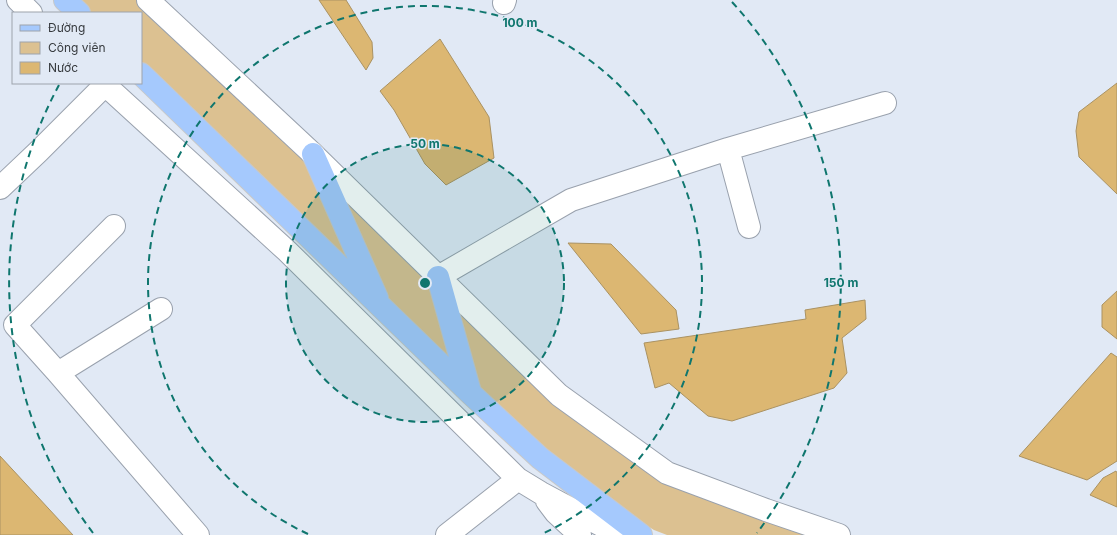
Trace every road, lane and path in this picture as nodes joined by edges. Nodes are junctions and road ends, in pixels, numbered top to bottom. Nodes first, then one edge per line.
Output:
1 (18, 0) edge
2 (65, 0) edge
3 (148, 0) edge
4 (30, 12) edge
5 (77, 12) edge
6 (142, 75) edge
7 (104, 84) edge
8 (885, 103) dead end
9 (728, 149) junction
10 (313, 154) junction
11 (0, 188) edge
12 (114, 226) dead end
13 (749, 227) dead end
14 (438, 277) junction
15 (382, 308) junction
16 (162, 309) dead end
17 (58, 373) junction
18 (470, 393) junction
19 (518, 479) junction
20 (541, 493) junction
21 (198, 535) edge
22 (447, 535) edge
23 (580, 535) edge
24 (630, 535) edge
25 (641, 535) edge
26 (838, 535) edge

1 - 4 street
2 - 5 main road
3 - 10 street
6 - 15 main road
7 - 11 street
7 - 19 street
8 - 9 street
9 - 13 street
9 - 14 street
10 - 14 street
10 - 15 main road
12 - 17 street
14 - 18 main road
14 - 26 street
15 - 18 main road
16 - 17 street
17 - 21 street
18 - 25 main road
19 - 20 street
19 - 22 street
20 - 23 street
20 - 24 street

